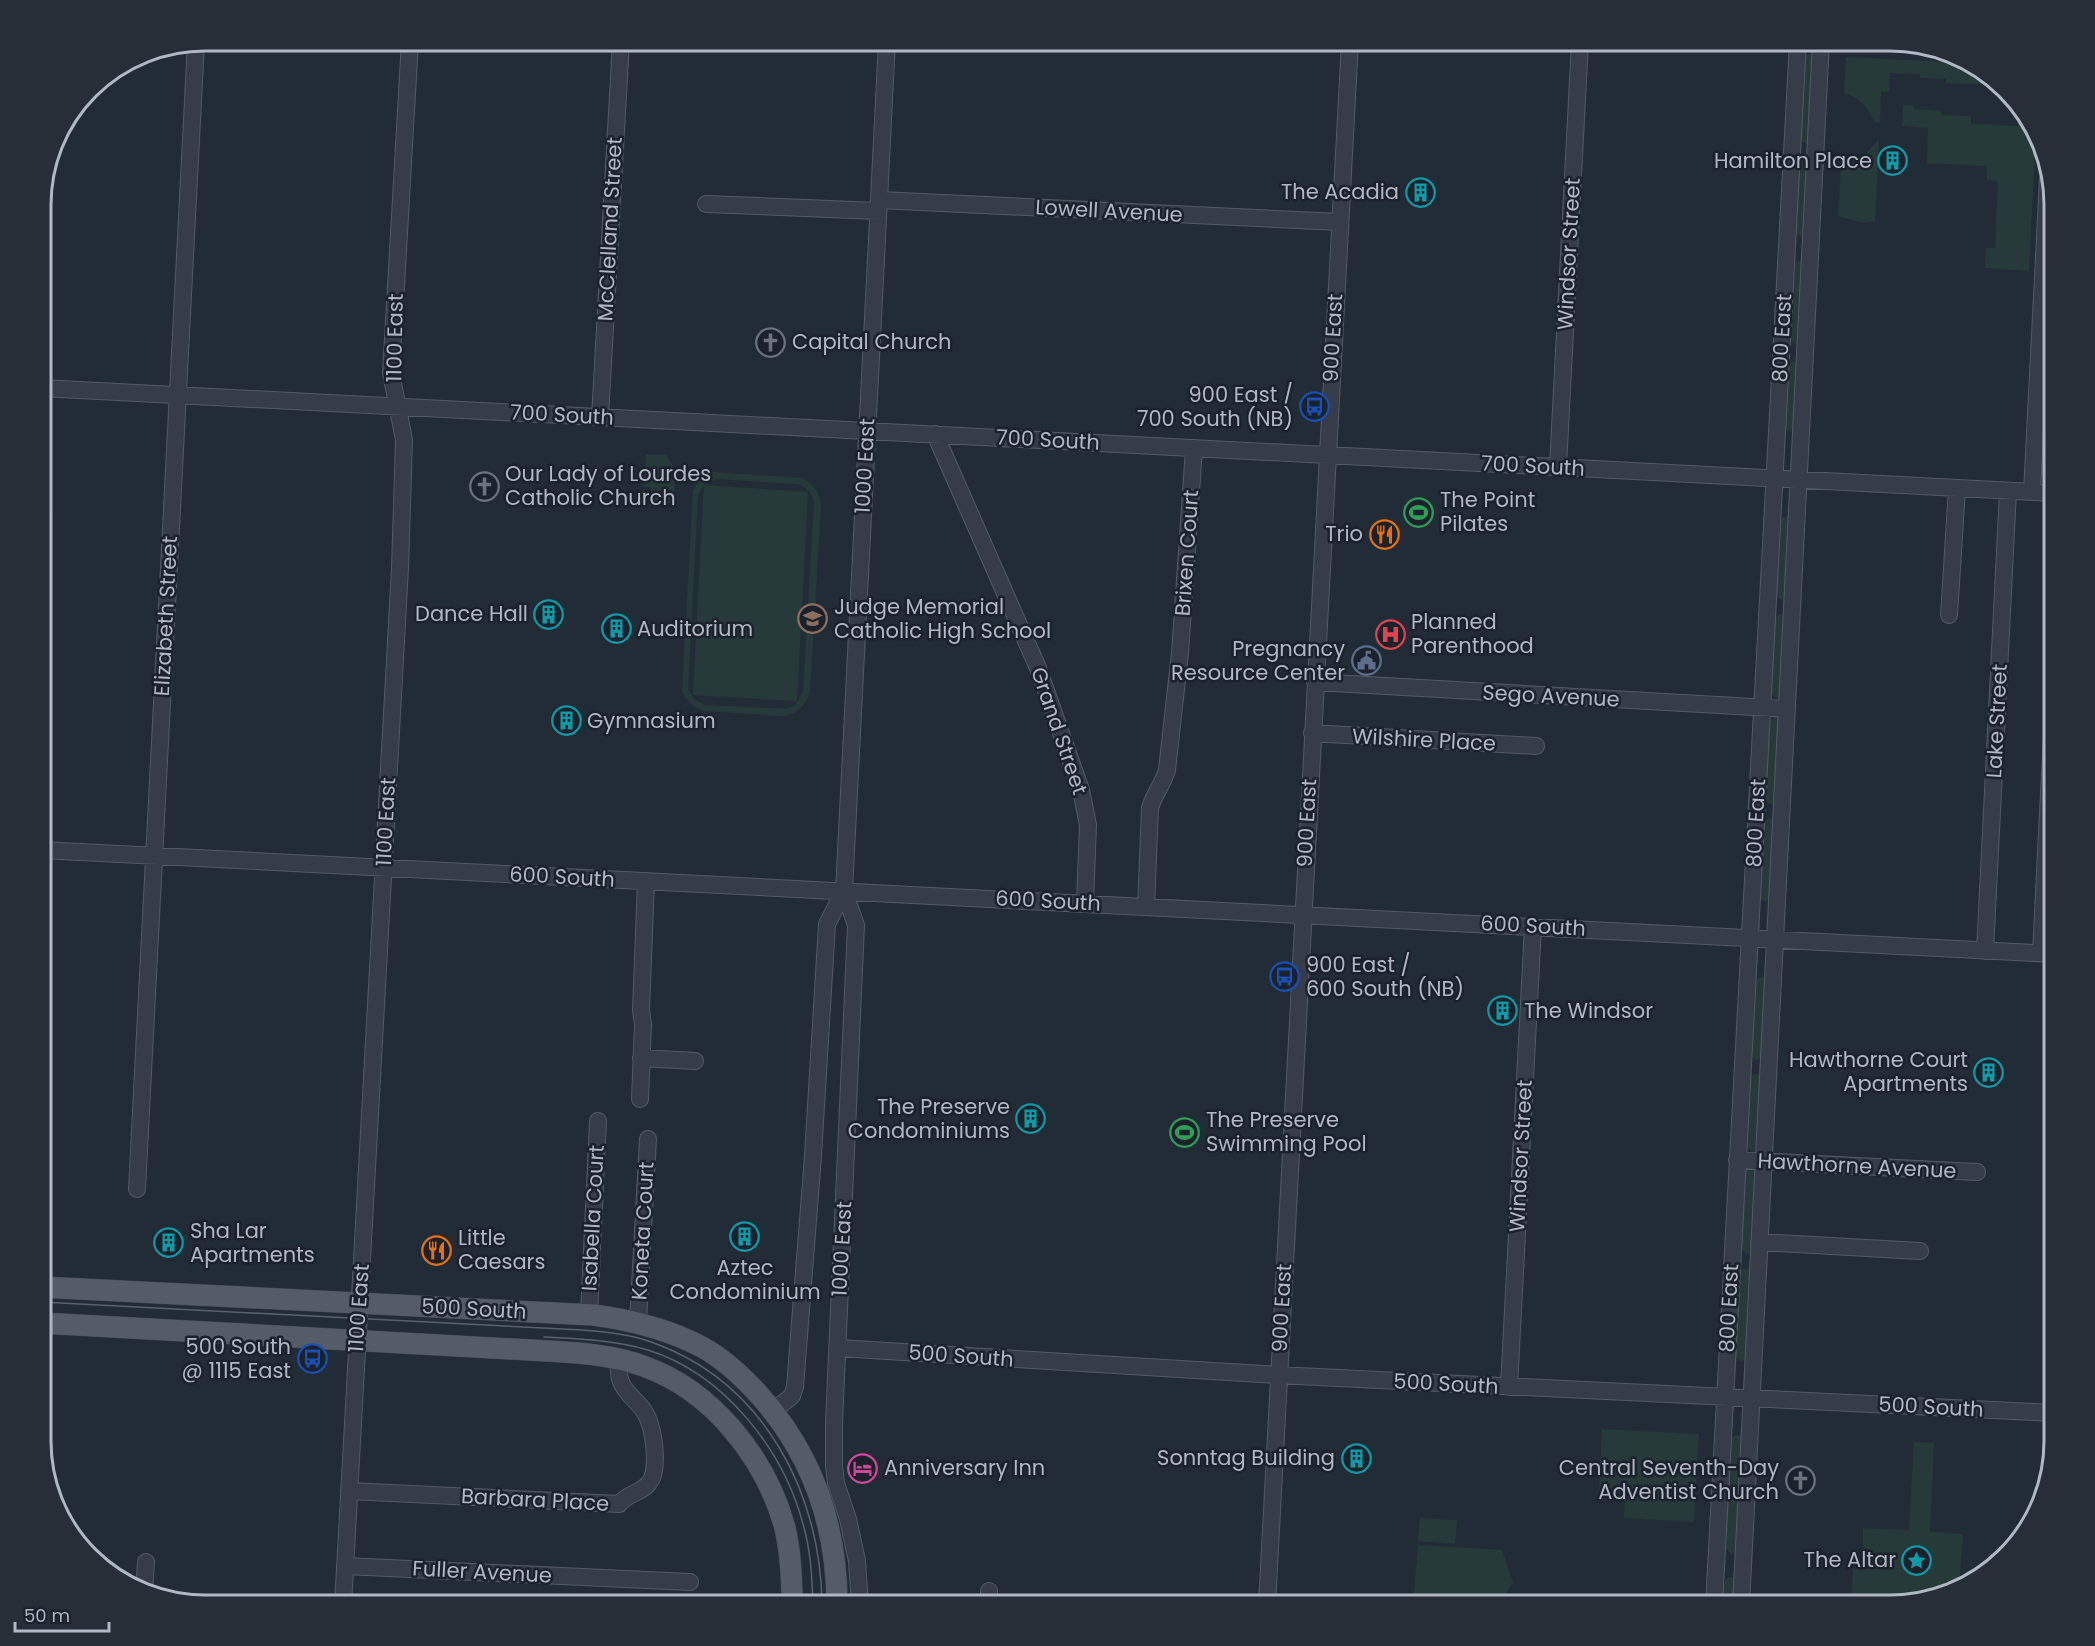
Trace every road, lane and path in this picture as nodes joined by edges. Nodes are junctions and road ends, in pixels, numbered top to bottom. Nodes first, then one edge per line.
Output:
1 (196, 51) edge
2 (409, 51) edge
3 (620, 51) edge
4 (886, 51) edge
5 (1349, 51) edge
6 (1579, 51) edge
7 (1797, 51) edge
8 (1820, 51) edge
9 (1792, 156) junction
10 (1815, 158) junction
11 (706, 204) dead end
12 (878, 205) junction
13 (1340, 222) junction
14 (1787, 252) junction
15 (1810, 253) junction
16 (2044, 256) edge
17 (1782, 353) junction
18 (1805, 354) junction
19 (51, 389) edge
20 (178, 395) junction
21 (398, 406) junction
22 (600, 417) junction
23 (867, 431) junction
24 (935, 434) junction
25 (1194, 448) junction
26 (1327, 455) junction
27 (1558, 467) junction
28 (1775, 478) junction
29 (1799, 480) junction
30 (1957, 488) junction
31 (2008, 491) junction
32 (2032, 492) junction
33 (2044, 493) edge
34 (1768, 608) junction
35 (1792, 609) junction
36 (1949, 615) dead end
37 (1315, 682) junction
38 (1762, 707) junction
39 (1787, 709) junction
40 (1312, 733) junction
41 (1536, 746) dead end
42 (1757, 810) junction
43 (1782, 812) junction
44 (51, 851) edge
45 (154, 856) junction
46 (384, 867) junction
47 (646, 881) junction
48 (844, 891) junction
49 (1085, 903) junction
50 (1146, 907) junction
51 (1302, 915) junction
52 (1533, 926) junction
53 (1750, 939) junction
54 (1775, 940) junction
55 (1985, 951) junction
56 (2044, 953) edge
57 (641, 1058) junction
58 (694, 1061) dead end
59 (1743, 1067) junction
60 (1768, 1068) junction
61 (640, 1099) dead end
62 (598, 1121) dead end
63 (648, 1139) dead end
64 (1737, 1160) junction
65 (1763, 1161) junction
66 (1977, 1172) dead end
67 (137, 1190) dead end
68 (1759, 1242) junction
69 (1920, 1251) dead end
70 (1732, 1260) junction
71 (1758, 1261) junction
72 (51, 1288) edge
73 (360, 1304) junction
74 (589, 1315) junction
75 (638, 1322) junction
76 (51, 1324) edge
77 (357, 1341) junction
78 (838, 1348) junction
79 (618, 1359) junction
80 (1278, 1375) junction
81 (1509, 1387) junction
82 (1725, 1397) junction
83 (1751, 1399) junction
84 (773, 1411) junction
85 (2044, 1412) edge
86 (349, 1491) junction
87 (146, 1562) dead end
88 (1716, 1565) junction
89 (345, 1566) junction
90 (1743, 1566) junction
91 (145, 1582) edge
92 (690, 1582) dead end
93 (344, 1595) edge
94 (791, 1595) edge
95 (837, 1595) edge
96 (859, 1595) edge
97 (1267, 1595) edge
98 (1714, 1595) edge
99 (1742, 1595) edge

1 - 20 street, Elizabeth Street
2 - 21 street, 1100 East
3 - 22 street, McClelland Street
4 - 12 street, 1000 East
5 - 13 street, 900 East
6 - 27 street, Windsor Street
7 - 9 street, 800 East
8 - 10 street, 800 East
9 - 10 street
9 - 14 street, 800 East
10 - 15 street, 800 East
11 - 12 street, Lowell Avenue
12 - 13 street, Lowell Avenue
12 - 23 street, 1000 East
13 - 26 street, 900 East
14 - 15 street
14 - 17 street, 800 East
15 - 18 street, 800 East
16 - 32 street
17 - 18 street
17 - 28 street, 800 East
18 - 29 street, 800 East
19 - 20 street, 700 South
20 - 21 street, 700 South
20 - 45 street, Elizabeth Street
21 - 22 street, 700 South
21 - 46 street, 1100 East
22 - 23 street, 700 South
23 - 24 street, 700 South
23 - 48 street, 1000 East
24 - 25 street, 700 South
24 - 49 street, Grand Street
25 - 26 street, 700 South
25 - 50 street, Brixen Court
26 - 27 street, 700 South
26 - 37 street, 900 East
27 - 28 street, 700 South
28 - 29 street, 700 South
28 - 34 street, 800 East
29 - 30 street, 700 South
29 - 35 street, 800 East
30 - 31 street, 700 South
30 - 36 street
31 - 32 street, 700 South
31 - 55 street, Lake Street
32 - 33 street, 700 South
34 - 35 street
34 - 38 street, 800 East
35 - 39 street, 800 East
37 - 38 street, Sego Avenue
37 - 40 street, 900 East
38 - 39 street, Sego Avenue
38 - 42 street, 800 East
39 - 43 street, 800 East
40 - 41 street, Wilshire Place
40 - 51 street, 900 East
42 - 43 street
42 - 53 street, 800 East
43 - 54 street, 800 East
44 - 45 street, 600 South
45 - 46 street, 600 South
45 - 67 street, Elizabeth Street
46 - 47 street, 600 South
46 - 73 street, 1100 East
47 - 48 street, 600 South
47 - 57 street
48 - 49 street, 600 South
48 - 78 street, 1000 East
48 - 84 street, 1000 East
49 - 50 street, 600 South
50 - 51 street, 600 South
51 - 52 street, 600 South
51 - 80 street, 900 East
52 - 53 street, 600 South
52 - 81 street, Windsor Street
53 - 54 street, 600 South
53 - 59 street, 800 East
54 - 55 street, 600 South
54 - 60 street, 800 East
55 - 56 street, 600 South
57 - 58 street
57 - 61 street
59 - 60 street
59 - 64 street, 800 East
60 - 65 street, 800 East
62 - 74 street, Isabella Court
63 - 75 street, Koneta Court
64 - 65 street, Hawthorne Avenue
64 - 70 street, 800 East
65 - 66 street, Hawthorne Avenue
65 - 68 street, 800 East
68 - 69 street
68 - 71 street, 800 East
70 - 71 street
70 - 82 street, 800 East
71 - 83 street, 800 East
72 - 73 main road, 500 South
73 - 74 main road, 500 South
73 - 77 street, 1100 East
74 - 75 main road, 500 South
75 - 84 main road, 500 South
76 - 77 main road, 500 South
77 - 79 main road, 500 South
77 - 86 street, 1100 East
78 - 80 street, 500 South
78 - 96 street, 1000 East
79 - 86 street, Barbara Place
79 - 94 main road, 500 South
80 - 81 street, 500 South
80 - 97 street, 900 East
81 - 82 street, 500 South
82 - 83 street, 500 South
82 - 88 street, 800 East
83 - 85 street, 500 South
83 - 90 street, 800 East
84 - 95 main road, 500 South
86 - 89 street, 1100 East
87 - 91 street
88 - 90 street
88 - 98 street, 800 East
89 - 92 street, Fuller Avenue
89 - 93 street, 1100 East
90 - 99 street, 800 East

